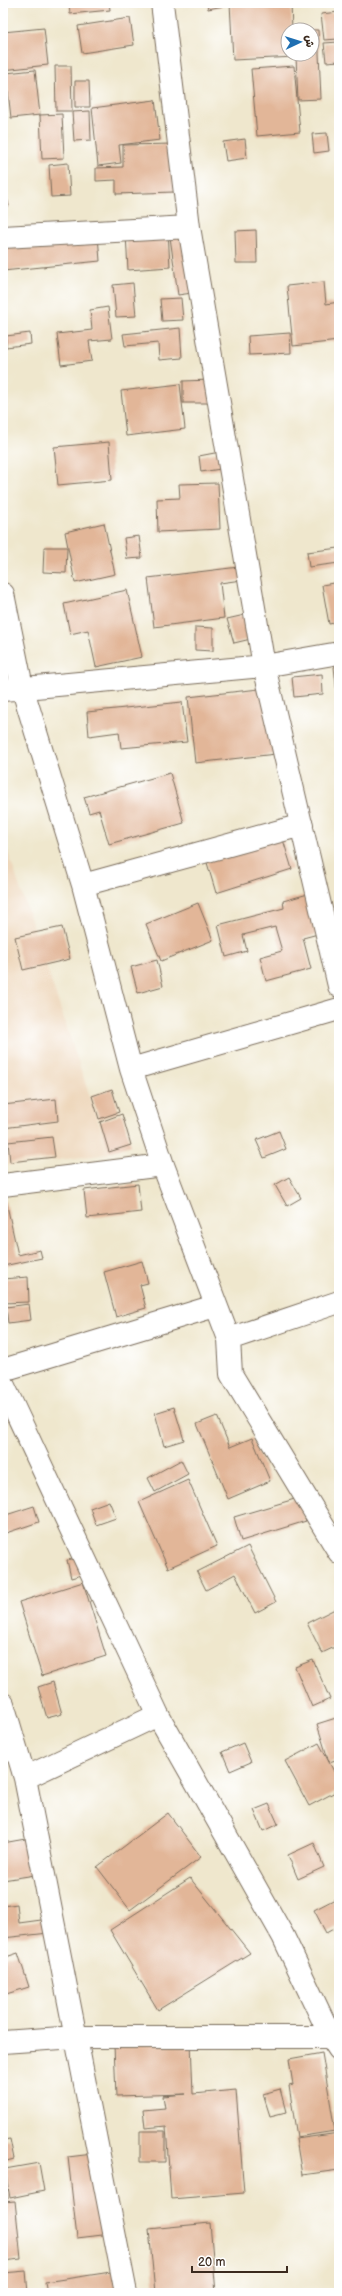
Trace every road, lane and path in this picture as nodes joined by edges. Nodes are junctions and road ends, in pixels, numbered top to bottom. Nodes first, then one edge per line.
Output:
1 (162, 3) edge
2 (189, 227) junction
3 (3, 237) edge
4 (3, 594) edge
5 (339, 653) edge
6 (264, 666) junction
7 (13, 689) edge
8 (302, 825) junction
9 (83, 885) junction
10 (339, 986) edge
11 (339, 1009) edge
12 (131, 1069) junction
13 (162, 1165) junction
14 (3, 1185) edge
15 (339, 1302) edge
16 (216, 1306) junction
17 (229, 1339) junction
18 (3, 1370) edge
19 (3, 1384) edge
20 (339, 1552) edge
21 (3, 1704) edge
22 (158, 1715) junction
23 (25, 1778) junction
24 (76, 2037) junction
25 (3, 2042) edge
26 (335, 2043) edge
27 (126, 2293) edge

1 - 2 street
2 - 3 street
2 - 6 street
4 - 7 street
5 - 6 street
6 - 7 street
6 - 8 street
7 - 9 street
8 - 9 street
8 - 10 street
9 - 12 street
11 - 12 street
12 - 13 street
13 - 14 street
13 - 16 street
15 - 17 street
16 - 17 street
16 - 18 street
17 - 20 street
19 - 22 street
21 - 23 street
22 - 23 street
22 - 26 street
23 - 24 street
24 - 25 street
24 - 26 street
24 - 27 street

